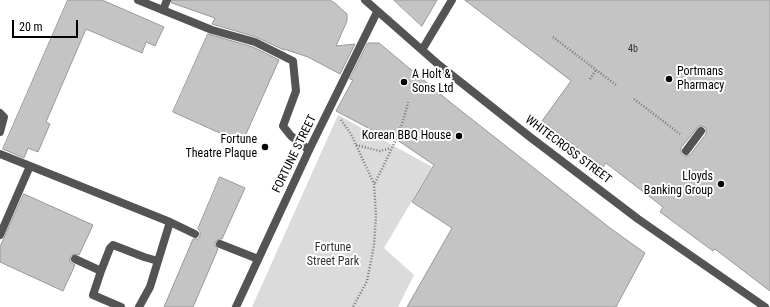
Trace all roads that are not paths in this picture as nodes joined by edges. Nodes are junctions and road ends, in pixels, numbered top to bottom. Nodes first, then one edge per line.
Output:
1 (138, 0) edge
2 (167, 0) edge
3 (365, 0) edge
4 (452, 0) edge
5 (163, 10) junction
6 (377, 12) junction
7 (422, 50) junction
8 (0, 113) edge
9 (701, 131) dead end
10 (0, 132) edge
11 (309, 150) junction
12 (686, 151) dead end
13 (0, 154) edge
14 (30, 166) junction
15 (3, 220) edge
16 (170, 222) junction
17 (195, 234) dead end
18 (0, 235) edge
19 (220, 244) dead end
20 (74, 259) dead end
21 (258, 259) junction
22 (158, 261) junction
23 (101, 271) junction
24 (121, 307) edge
25 (139, 307) edge
26 (236, 307) edge
27 (765, 307) edge

1 - 5 street
2 - 5 street
3 - 6 street, WHITECROSS STREET
4 - 7 street
5 - 11 street
6 - 7 street, WHITECROSS STREET
6 - 11 street, FORTUNE STREET
7 - 27 street, WHITECROSS STREET
8 - 10 street
9 - 12 street
11 - 21 street, FORTUNE STREET
13 - 14 street
14 - 15 street
14 - 16 street
15 - 18 street
16 - 17 street
16 - 22 street
19 - 21 street
20 - 23 street
21 - 26 street, FORTUNE STREET
22 - 23 street
22 - 25 street
23 - 24 street

